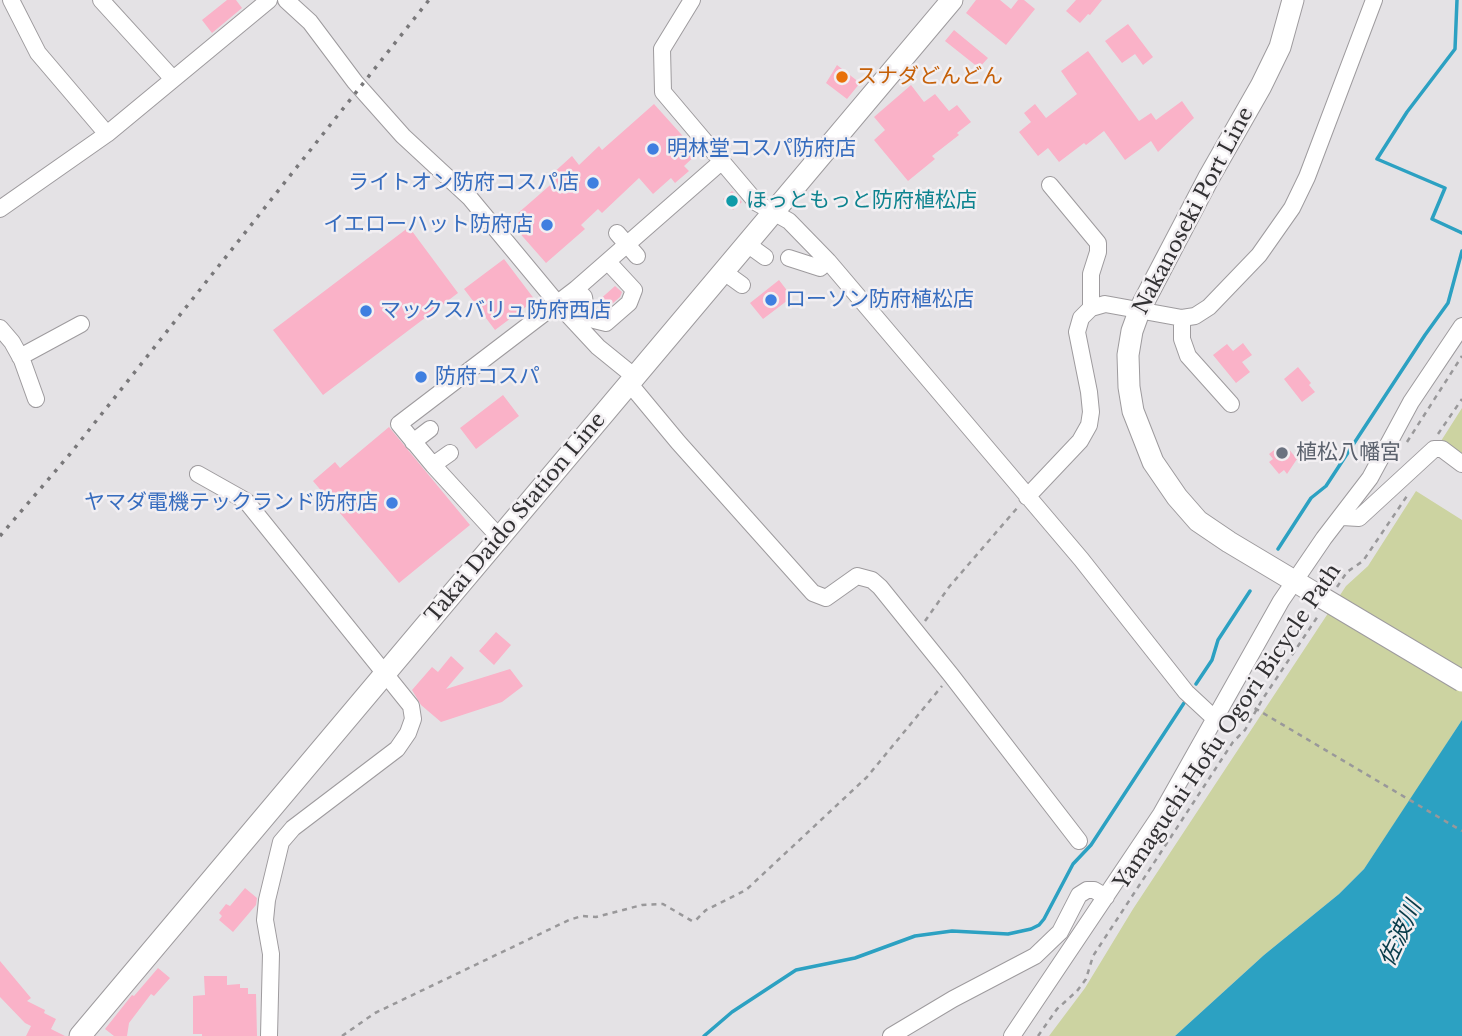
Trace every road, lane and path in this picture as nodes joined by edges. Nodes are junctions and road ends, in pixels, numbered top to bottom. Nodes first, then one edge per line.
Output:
1 (11, 0) edge
2 (101, 0) edge
3 (269, 0) edge
4 (286, 0) edge
5 (692, 0) edge
6 (952, 0) edge
7 (1293, 0) edge
8 (1374, 0) edge
9 (173, 79) junction
10 (107, 134) junction
11 (721, 162) junction
12 (1049, 185) dead end
13 (0, 209) edge
14 (774, 212) junction
15 (747, 244) junction
16 (765, 257) dead end
17 (789, 258) dead end
18 (828, 261) junction
19 (608, 262) junction
20 (724, 272) junction
21 (742, 285) dead end
22 (576, 289) junction
23 (558, 304) junction
24 (1091, 308) junction
25 (1140, 309) junction
26 (1182, 318) junction
27 (539, 320) junction
28 (81, 324) dead end
29 (1462, 326) edge
30 (0, 328) edge
31 (549, 334) dead end
32 (20, 356) junction
33 (632, 380) junction
34 (1462, 398) edge
35 (36, 399) dead end
36 (1231, 404) dead end
37 (430, 429) dead end
38 (413, 442) junction
39 (450, 453) dead end
40 (1428, 454) junction
41 (1462, 464) edge
42 (433, 466) junction
43 (198, 474) dead end
44 (1409, 494) dead end
45 (1027, 497) junction
46 (1348, 517) junction
47 (500, 538) junction
48 (1294, 582) junction
49 (1323, 600) junction
50 (917, 632) junction
51 (384, 674) junction
52 (951, 675) junction
53 (1462, 681) edge
54 (1246, 703) dead end
55 (1213, 718) junction
56 (1462, 831) edge
57 (1079, 841) dead end
58 (1106, 897) junction
59 (80, 1036) edge
60 (269, 1036) edge
61 (342, 1036) edge
62 (891, 1036) edge
63 (1012, 1036) edge
64 (1038, 1036) edge

1 - 10 street
2 - 9 street
3 - 9 street
4 - 23 street
5 - 11 street
6 - 14 main road, Takai Daido Station Line
7 - 25 main road, Nakanoseki Port Line
8 - 26 street
9 - 10 street
10 - 13 street
11 - 14 street
11 - 19 street
12 - 24 street
14 - 15 main road, Takai Daido Station Line
14 - 18 street
15 - 16 street
15 - 20 main road, Takai Daido Station Line
17 - 18 street
18 - 45 street
19 - 22 street
19 - 22 street
20 - 21 street
20 - 33 main road, Takai Daido Station Line
22 - 23 street
23 - 27 street
23 - 33 street
24 - 25 street
24 - 45 street
25 - 26 street
25 - 48 main road, Nakanoseki Port Line
26 - 36 street
27 - 31 street
27 - 38 street
28 - 32 street
29 - 46 street
30 - 32 street
32 - 35 street
33 - 47 main road, Takai Daido Station Line
33 - 50 street
34 - 40 path
37 - 38 street
38 - 42 street
39 - 42 street
40 - 41 street
40 - 46 street
42 - 47 street
43 - 51 street
44 - 49 path, Yamaguchi Hofu Ogori Bicycle Path
45 - 50 path
45 - 55 street
46 - 48 street
47 - 51 main road, Takai Daido Station Line
48 - 49 main road, Nakanoseki Port Line
48 - 55 street
49 - 53 main road, Nakanoseki Port Line, bridge
49 - 64 path, Yamaguchi Hofu Ogori Bicycle Path
50 - 52 street
51 - 59 main road, Takai Daido Station Line
51 - 60 street
52 - 57 street
52 - 61 path
54 - 56 path, bridge
55 - 58 street
58 - 62 street
58 - 63 street

